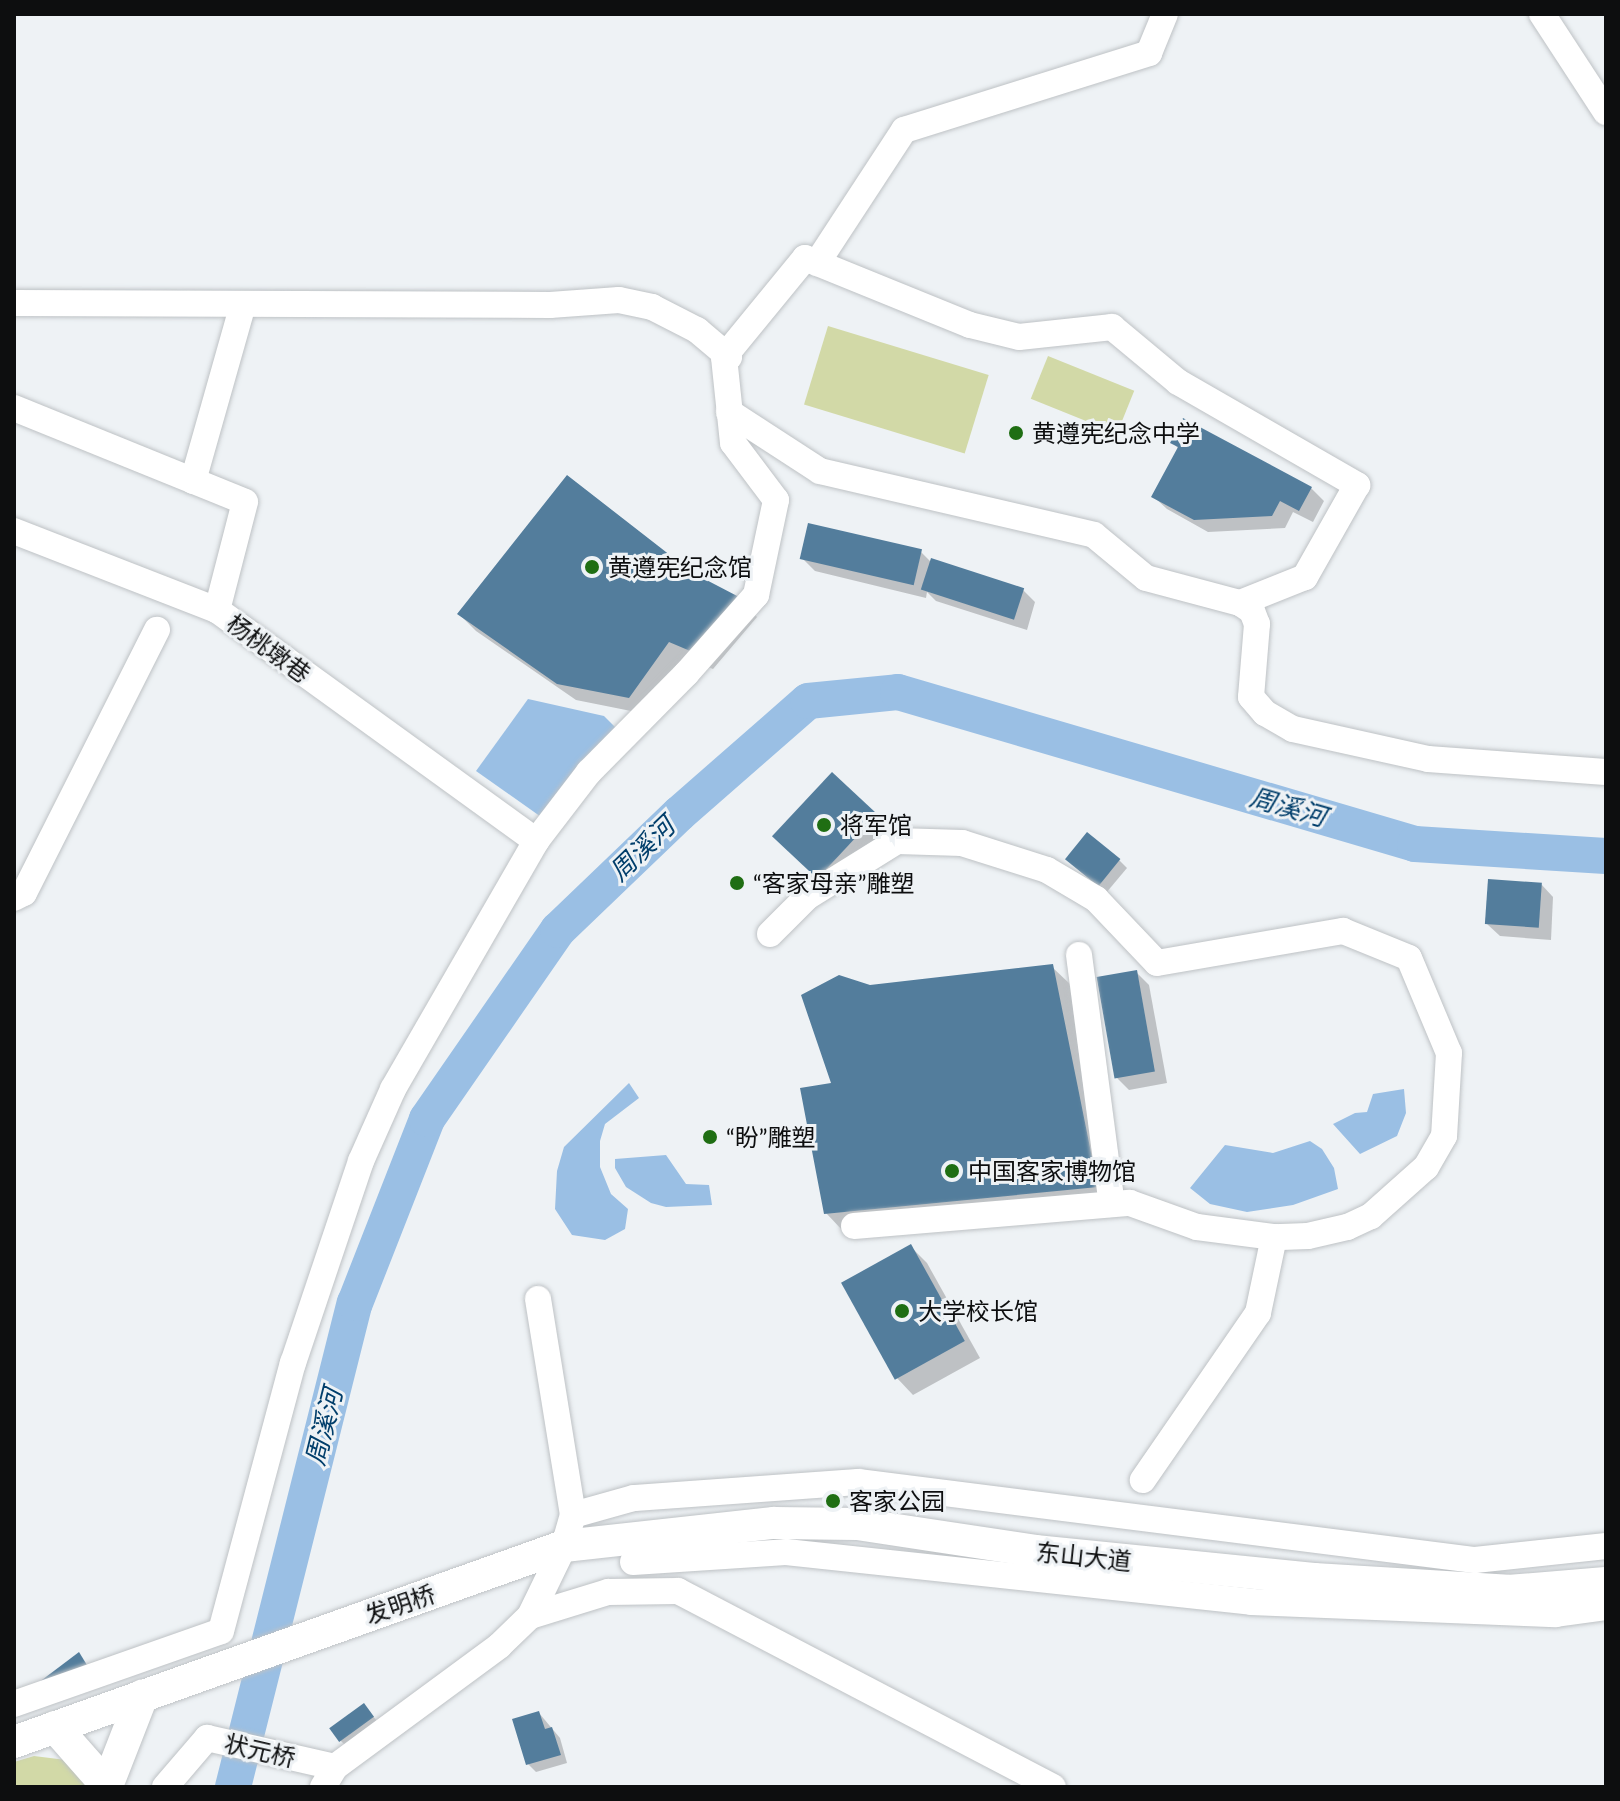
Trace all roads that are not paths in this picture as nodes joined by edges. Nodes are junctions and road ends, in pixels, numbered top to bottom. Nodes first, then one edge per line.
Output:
1 (1165, 14) edge
2 (1542, 14) edge
3 (1606, 112) edge
4 (817, 263) junction
5 (14, 303) edge
6 (243, 304) junction
7 (729, 357) dead end
8 (14, 408) edge
9 (729, 412) junction
10 (193, 481) junction
11 (14, 531) edge
12 (1240, 603) junction
13 (217, 610) junction
14 (157, 630) dead end
15 (1606, 772) edge
16 (536, 841) junction
17 (14, 898) edge
18 (770, 934) dead end
19 (1079, 955) dead end
20 (1112, 1204) junction
21 (854, 1226) dead end
22 (1274, 1237) junction
23 (538, 1299) dead end
24 (1143, 1480) dead end
25 (568, 1530) junction
26 (1606, 1546) edge
27 (633, 1562) dead end
28 (1606, 1583) edge
29 (1606, 1607) edge
30 (530, 1616) junction
31 (142, 1696) junction
32 (14, 1704) edge
33 (55, 1727) junction
34 (14, 1742) edge
35 (323, 1772) edge
36 (107, 1786) edge
37 (165, 1787) edge
38 (1053, 1787) edge

1 - 4 street
2 - 3 street
4 - 9 street
4 - 12 street
5 - 6 street
6 - 7 street
6 - 10 street
8 - 10 street, 杨桃墩巷
9 - 12 street
9 - 16 street
10 - 13 street, 杨桃墩巷
11 - 13 street
12 - 15 street
13 - 16 street, 杨桃墩巷
14 - 17 street
16 - 32 street
18 - 22 street
19 - 20 street
20 - 21 street
20 - 22 street
22 - 24 street
23 - 25 street
25 - 26 street
25 - 28 main road, 东山大道
25 - 30 street
25 - 31 main road, 发明桥
27 - 29 street
30 - 35 street
30 - 38 street
31 - 33 main road, 发明桥
31 - 36 main road
33 - 34 main road, 发明桥
33 - 36 main road
35 - 37 street, 状元桥

